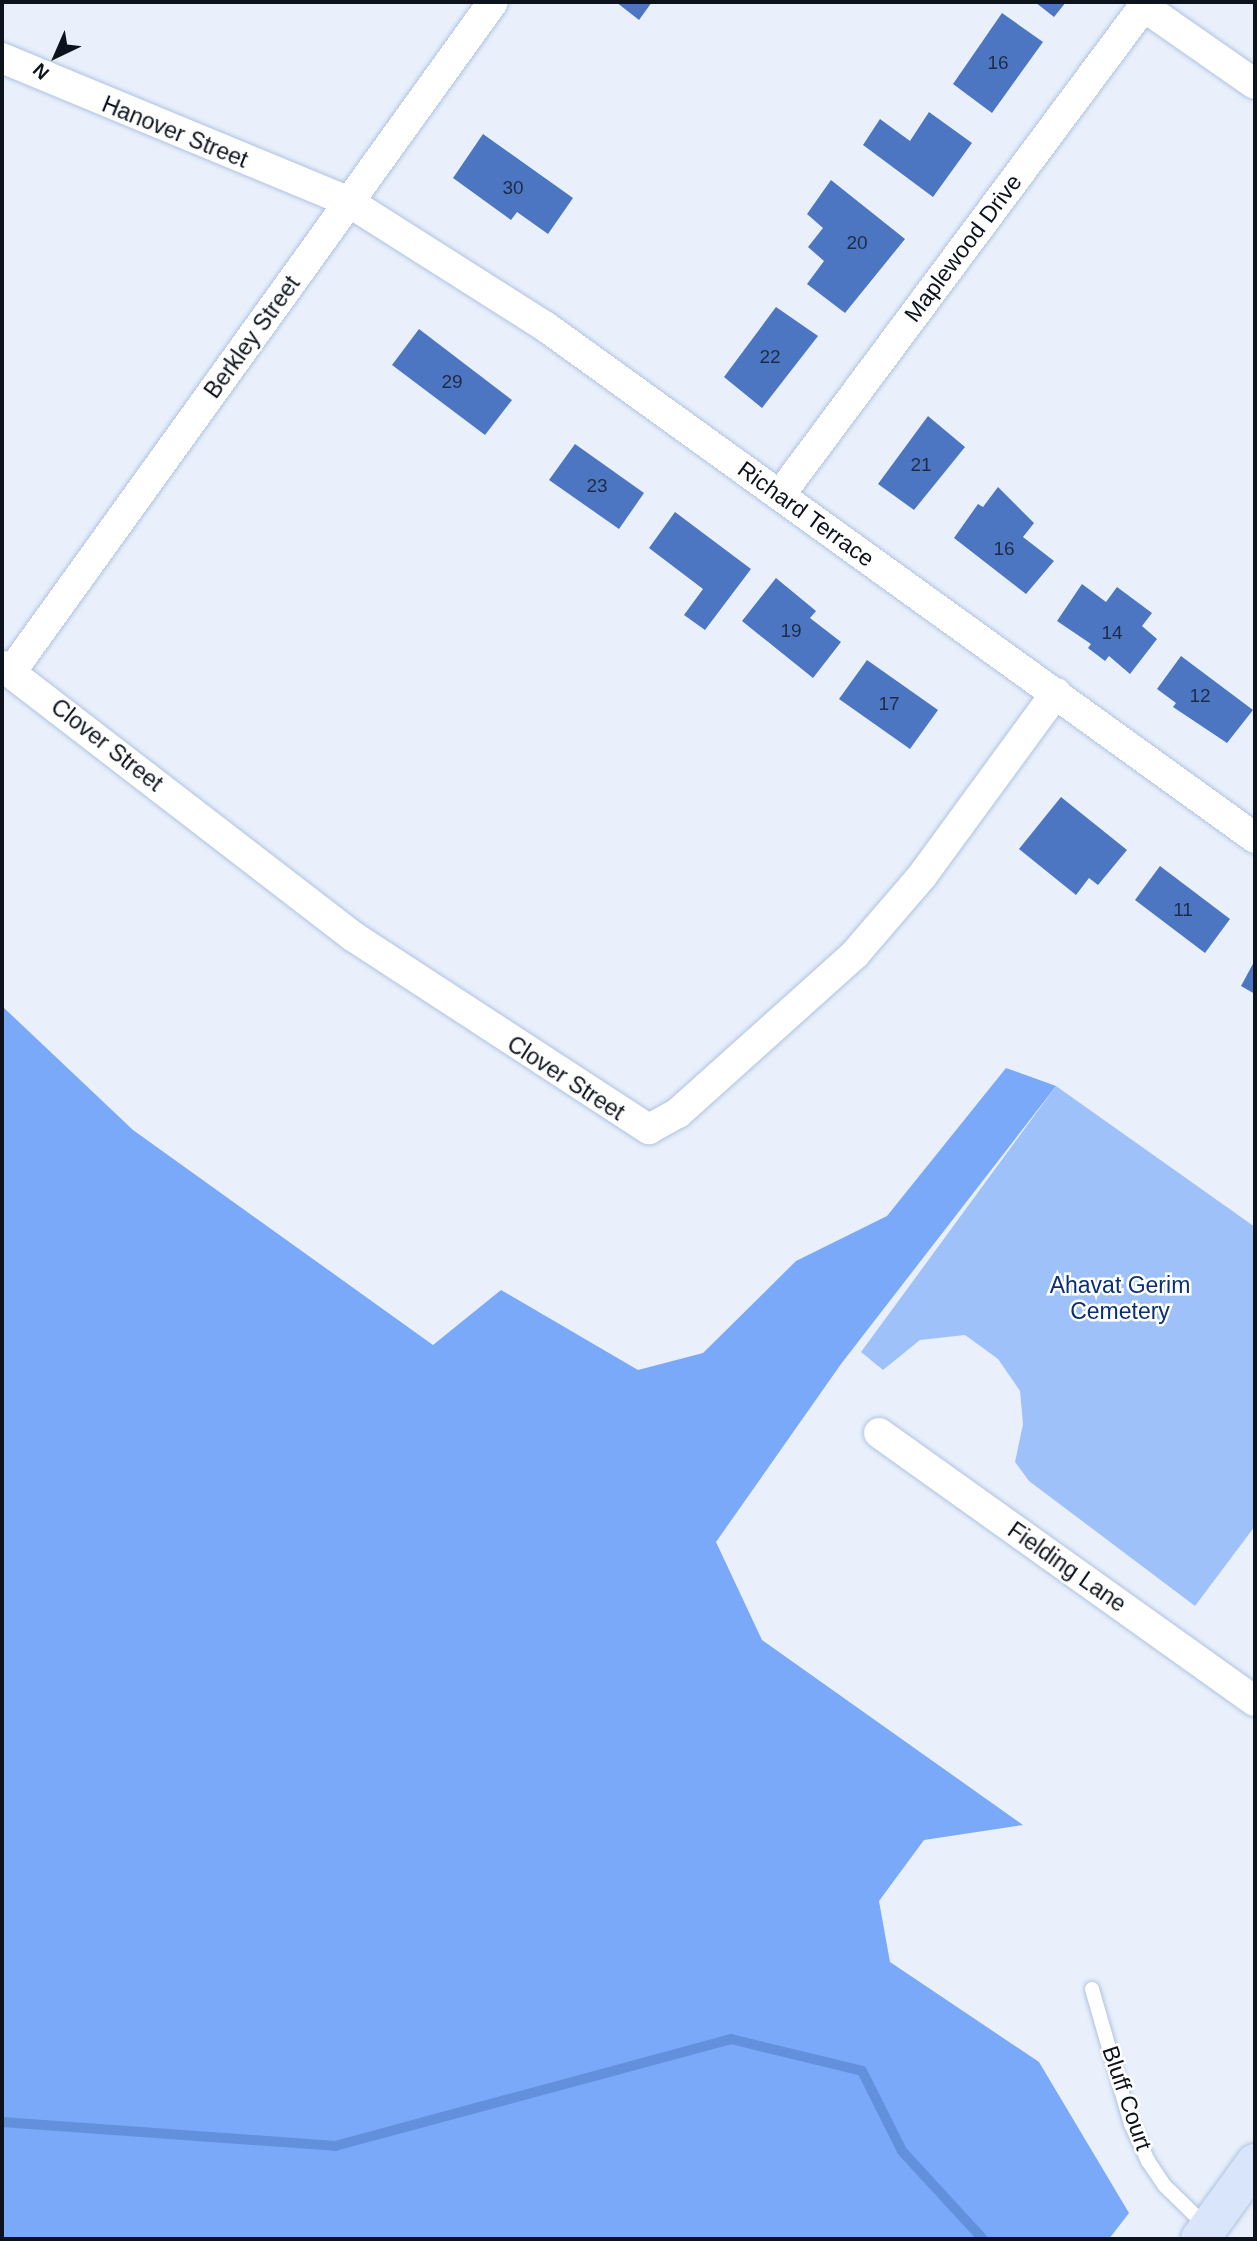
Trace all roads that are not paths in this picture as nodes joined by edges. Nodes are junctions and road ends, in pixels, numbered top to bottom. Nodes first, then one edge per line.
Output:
1 (493, 2) edge
2 (1145, 4) edge
3 (2, 58) edge
4 (1255, 84) edge
5 (349, 202) junction
6 (780, 495) junction
7 (7, 669) edge
8 (1056, 693) junction
9 (1255, 838) edge
10 (879, 1433) dead end
11 (1255, 1701) edge
12 (1093, 1989) dead end
13 (1255, 2163) edge
14 (1204, 2234) edge

1 - 5 street, Berkley Street
2 - 4 street
2 - 6 street, Maplewood Drive
3 - 5 street, Hanover Street
5 - 6 street, Richard Terrace
5 - 7 street, Berkley Street
6 - 8 street, Richard Terrace
7 - 8 street, Clover Street
8 - 9 street, Richard Terrace
10 - 11 street, Fielding Lane
12 - 14 lane, Bluff Court
13 - 14 street

